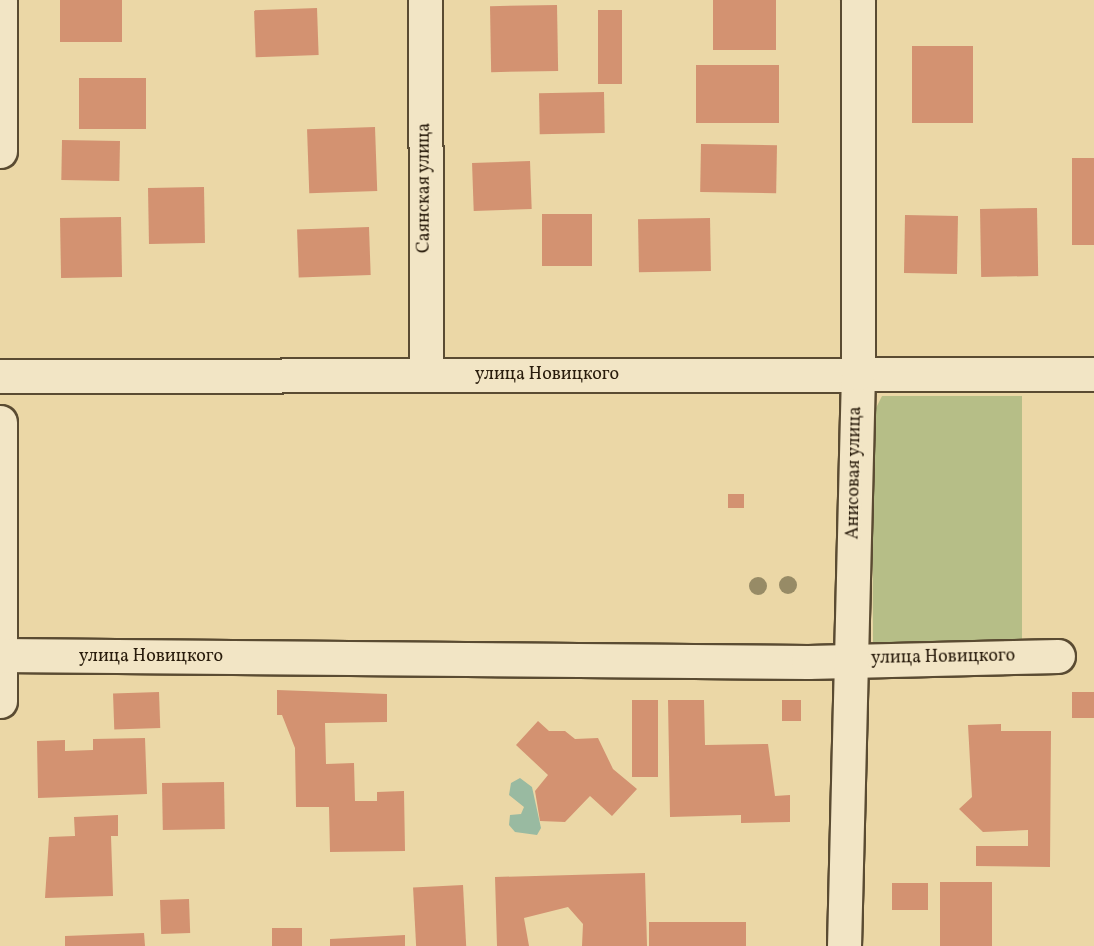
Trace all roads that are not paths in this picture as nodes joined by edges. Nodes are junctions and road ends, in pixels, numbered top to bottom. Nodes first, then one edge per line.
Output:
1 (0, 0) edge
2 (425, 0) edge
3 (858, 0) edge
4 (0, 151) edge
5 (858, 373) junction
6 (1094, 374) edge
7 (426, 375) junction
8 (0, 376) edge
9 (0, 422) edge
10 (1, 655) edge
11 (1058, 656) dead end
12 (852, 661) junction
13 (0, 700) edge
14 (844, 946) edge

1 - 4 street
2 - 7 street, Саянская улица
3 - 5 street, Анисовая улица
5 - 6 street, улица Новицкого
5 - 7 street, улица Новицкого
5 - 12 street, Анисовая улица
7 - 8 street, улица Новицкого
9 - 10 street
10 - 12 street, улица Новицкого
10 - 13 street
11 - 12 street, улица Новицкого
12 - 14 street, Анисовая улица

